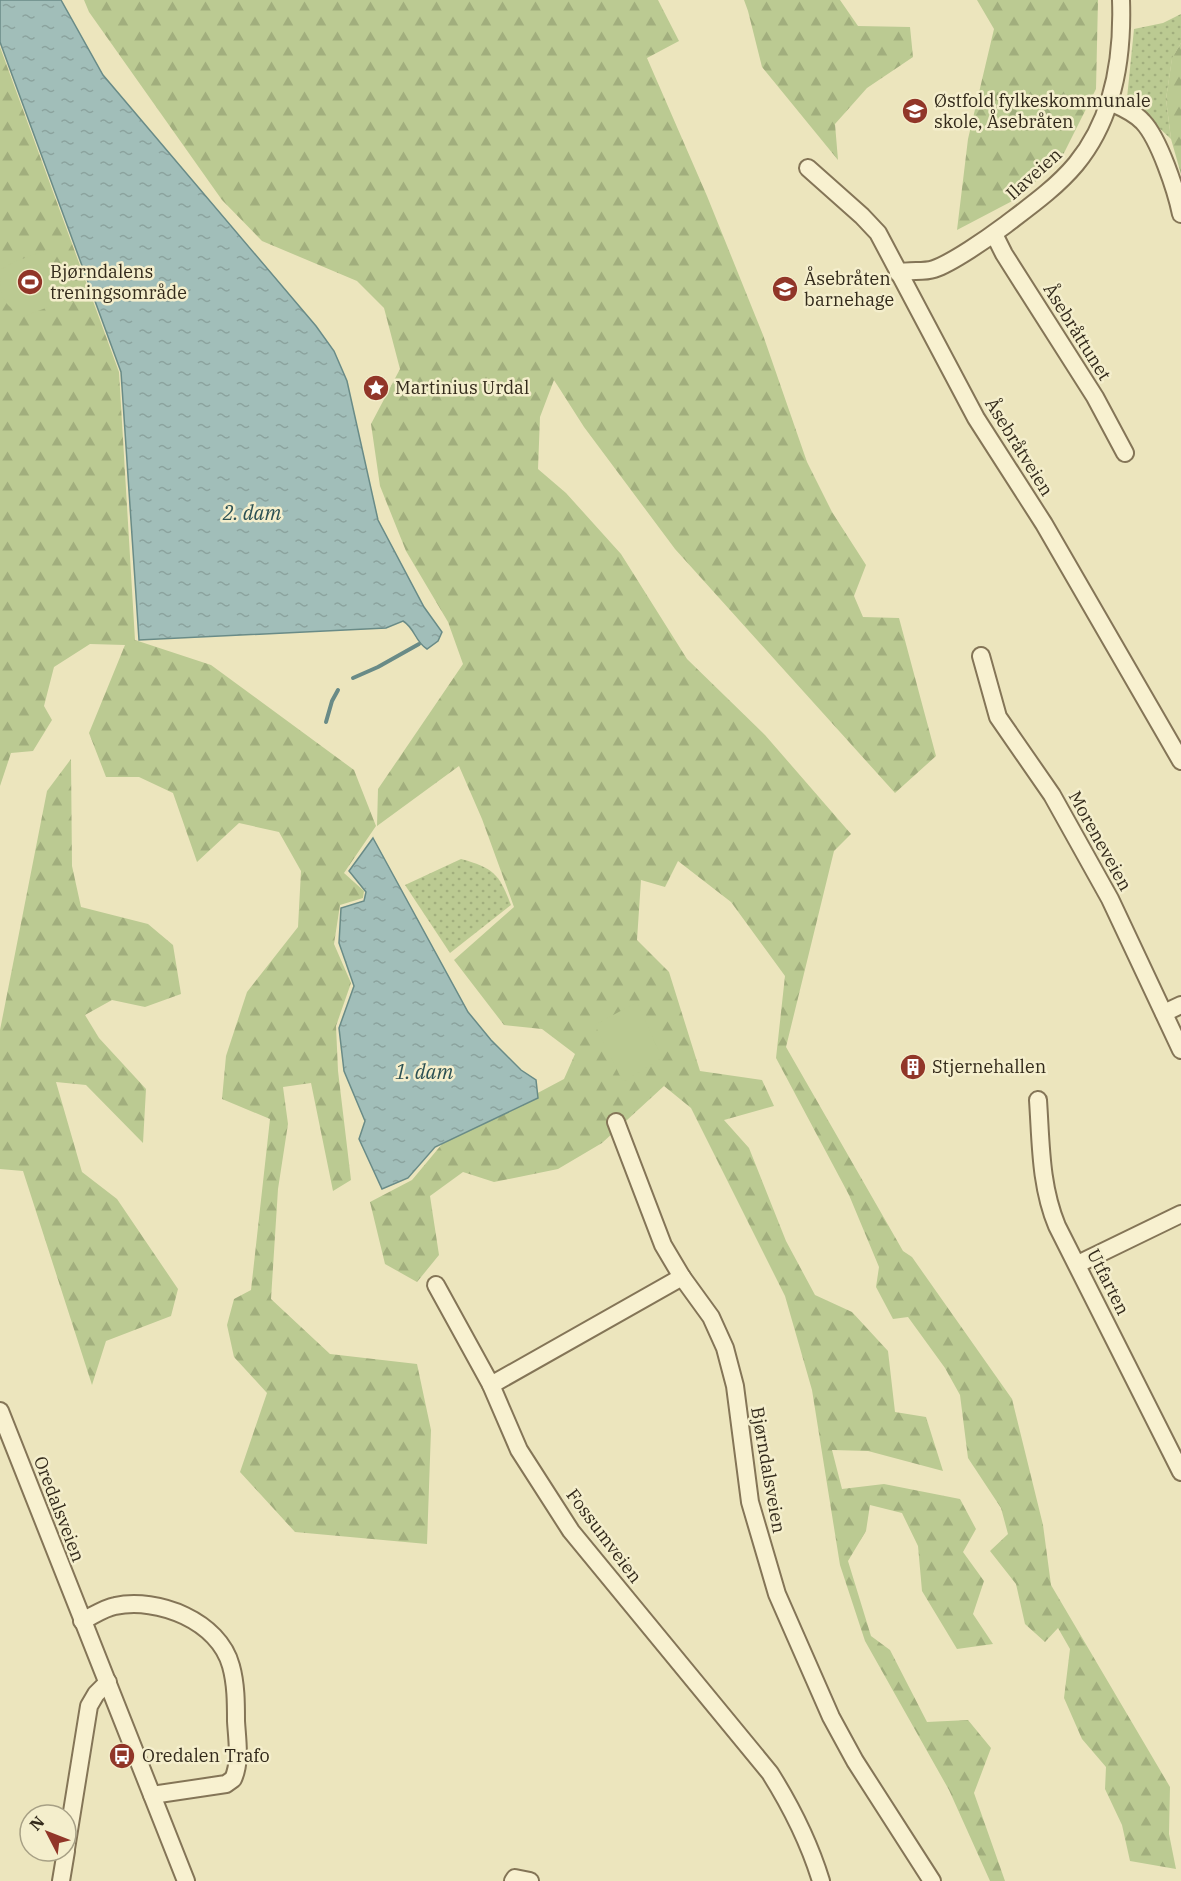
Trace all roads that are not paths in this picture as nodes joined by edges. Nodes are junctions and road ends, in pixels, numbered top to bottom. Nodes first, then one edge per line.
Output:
1 (1121, 0) edge
2 (1110, 102) junction
3 (808, 168) dead end
4 (1181, 214) edge
5 (993, 234) junction
6 (898, 273) junction
7 (1125, 453) dead end
8 (981, 656) dead end
9 (1181, 761) edge
10 (1181, 1005) edge
11 (1164, 1013) junction
12 (1181, 1050) edge
13 (1038, 1100) dead end
14 (616, 1122) dead end
15 (1181, 1214) edge
16 (1078, 1264) junction
17 (682, 1277) junction
18 (436, 1285) dead end
19 (491, 1385) junction
20 (0, 1411) edge
21 (1181, 1472) edge
22 (82, 1621) junction
23 (108, 1682) junction
24 (152, 1795) junction
25 (74, 1803) edge
26 (64, 1863) edge
27 (61, 1881) edge
28 (186, 1881) edge
29 (821, 1881) edge
30 (932, 1881) edge

1 - 2 street, Ilaveien
2 - 4 street
2 - 5 street, Ilaveien
3 - 6 street, Åsebråtveien
5 - 6 street, Ilaveien
5 - 7 street, Åsebråttunet
6 - 9 street, Åsebråtveien
8 - 11 street, Moreneveien
10 - 11 street
11 - 12 street, Moreneveien
13 - 16 street, Utfarten
14 - 17 street, Bjørndalsveien
15 - 16 street
16 - 21 street, Utfarten
17 - 19 street
17 - 30 street, Bjørndalsveien
18 - 19 street, Fossumveien
19 - 29 street, Fossumveien
20 - 22 street, Oredalsveien
22 - 23 street, Oredalsveien
22 - 24 street
23 - 24 street, Oredalsveien
23 - 25 street
24 - 28 street, Oredalsveien
26 - 27 street

